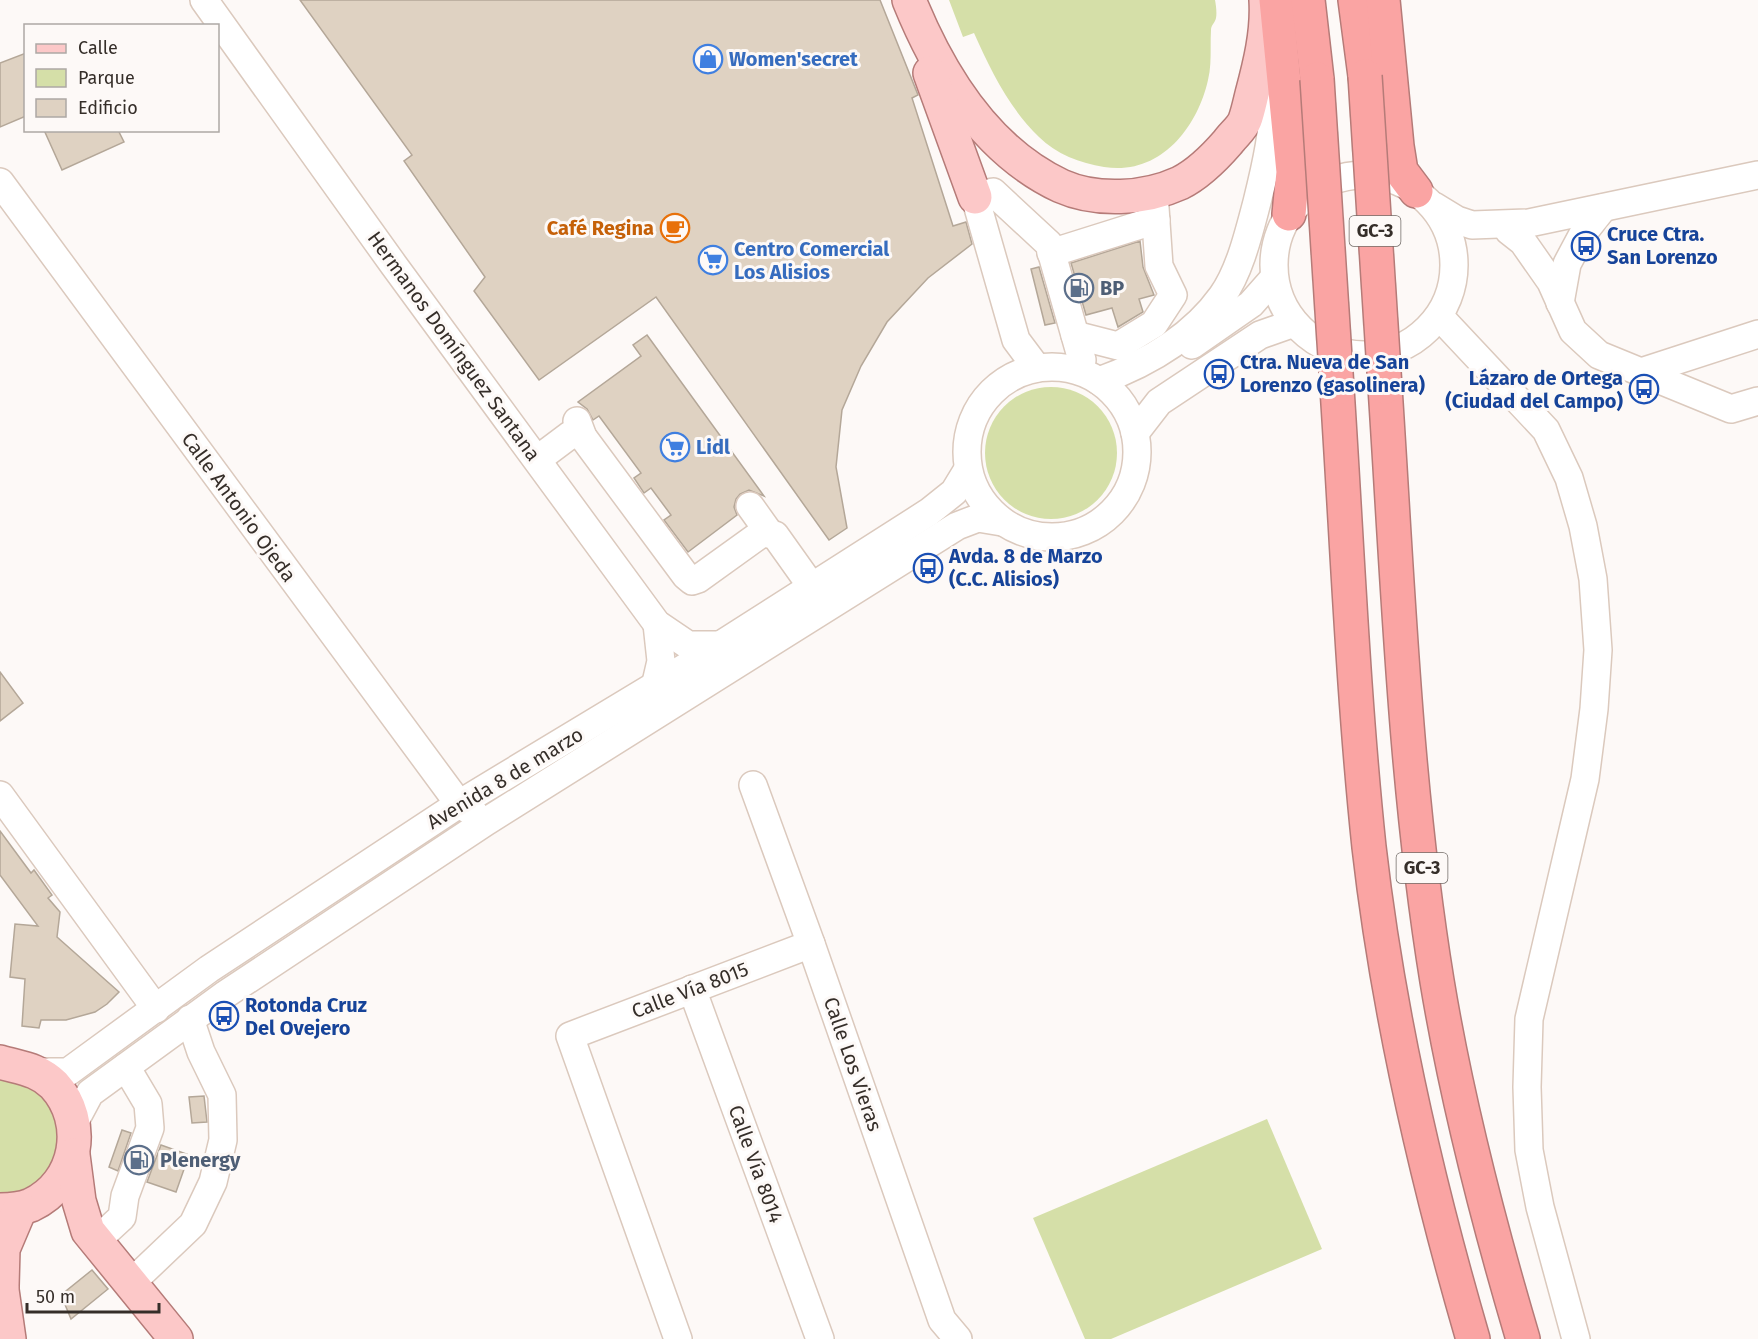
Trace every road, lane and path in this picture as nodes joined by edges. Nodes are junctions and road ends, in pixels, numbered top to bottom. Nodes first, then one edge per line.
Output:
1 (204, 0) edge
2 (1308, 0) edge
3 (1355, 0) edge
4 (1383, 0) edge
5 (1269, 1) edge
6 (910, 3) edge
7 (1758, 175) edge
8 (0, 182) edge
9 (975, 197) junction
10 (1424, 198) junction
11 (1155, 206) junction
12 (1603, 208) junction
13 (1289, 214) junction
14 (1528, 224) junction
15 (1051, 253) junction
16 (1455, 270) junction
17 (1275, 278) junction
18 (1556, 293) junction
19 (1439, 316) junction
20 (1294, 323) junction
21 (1154, 324) junction
22 (1758, 334) edge
23 (1075, 335) junction
24 (1016, 340) junction
25 (1403, 348) junction
26 (1151, 359) junction
27 (1037, 368) junction
28 (1486, 368) junction
29 (1641, 372) junction
30 (1008, 378) junction
31 (1095, 380) junction
32 (1758, 401) edge
33 (1135, 433) junction
34 (538, 459) junction
35 (968, 470) junction
36 (750, 506) dead end
37 (1002, 522) junction
38 (770, 534) junction
39 (812, 587) junction
40 (657, 624) junction
41 (722, 645) junction
42 (656, 687) junction
43 (753, 785) dead end
44 (0, 795) edge
45 (459, 804) junction
46 (488, 821) junction
47 (811, 944) junction
48 (692, 989) junction
49 (156, 1009) junction
50 (190, 1019) junction
51 (1, 1063) edge
52 (126, 1067) junction
53 (36, 1072) junction
54 (74, 1122) junction
55 (73, 1155) junction
56 (17, 1208) edge
57 (92, 1236) junction
58 (1, 1281) edge
59 (131, 1283) junction
60 (9, 1339) edge
61 (176, 1339) edge
62 (678, 1339) edge
63 (820, 1339) edge
64 (958, 1339) edge
65 (1473, 1339) edge
66 (1523, 1339) edge
67 (1576, 1339) edge

1 - 34 street, Hermanos Domínguez Santana
2 - 65 highway, GC-3, bridge
3 - 66 highway, GC-3, bridge
4 - 10 highway
5 - 11 main road
5 - 13 highway
5 - 26 street
6 - 9 main road
6 - 11 main road
7 - 12 street
8 - 45 street, Calle Antonio Ojeda
9 - 15 street
9 - 24 street
10 - 13 street
10 - 14 street
10 - 16 street
11 - 15 street
11 - 21 street
12 - 14 street
12 - 18 street
13 - 17 street
14 - 16 street
14 - 18 street
14 - 18 street
15 - 23 street
16 - 19 street
17 - 20 street
17 - 31 street
18 - 29 street
19 - 25 street
19 - 28 street
20 - 25 street
20 - 33 street
21 - 23 street
21 - 26 street
22 - 29 street
23 - 31 street
24 - 27 street
24 - 30 street
25 - 28 street
26 - 31 street
27 - 30 street
27 - 31 street
28 - 67 street
29 - 32 street
30 - 35 street
31 - 33 street
33 - 37 street
34 - 38 street
34 - 40 street, Hermanos Domínguez Santana
35 - 37 street
35 - 39 street, Avenida 8 de marzo
36 - 38 street
37 - 46 street, Avenida 8 de marzo
38 - 39 street
39 - 41 street, Avenida 8 de marzo
40 - 41 street, Hermanos Domínguez Santana
40 - 42 street, Hermanos Domínguez Santana
41 - 42 street, Avenida 8 de marzo
42 - 45 street, Avenida 8 de marzo
43 - 47 street, Calle Los Vieras
44 - 49 street
45 - 46 street, Calle Antonio Ojeda
45 - 49 street, Avenida 8 de marzo
46 - 50 street, Avenida 8 de marzo
47 - 48 street, Calle Vía 8015
47 - 64 street, Calle Los Vieras
48 - 62 street, Calle Vía 8015
48 - 63 street, Calle Vía 8014
49 - 53 street, Avenida 8 de marzo
50 - 52 street, Avenida 8 de marzo
50 - 59 street
51 - 53 main road
52 - 54 street, Avenida 8 de marzo
52 - 57 street
53 - 54 main road
54 - 55 main road
55 - 56 main road
55 - 57 main road
56 - 57 main road
56 - 58 main road
57 - 59 main road
58 - 60 main road
59 - 61 main road

